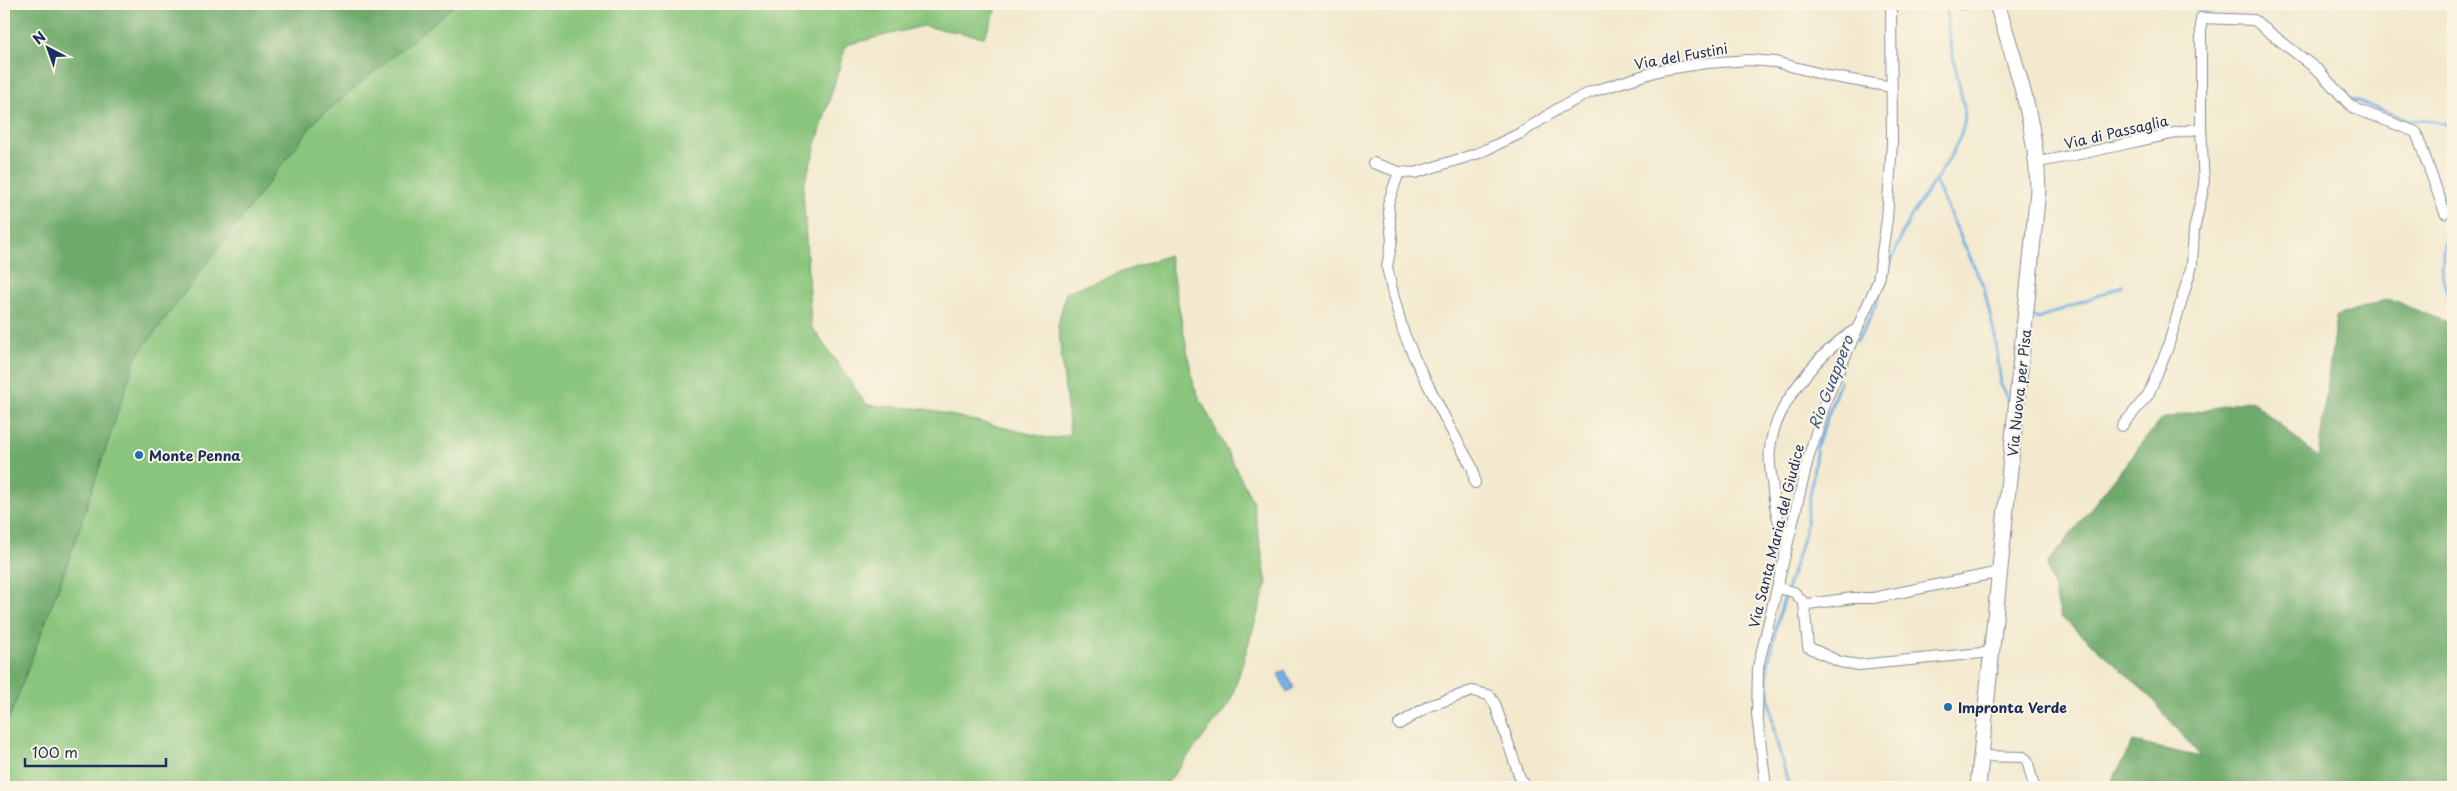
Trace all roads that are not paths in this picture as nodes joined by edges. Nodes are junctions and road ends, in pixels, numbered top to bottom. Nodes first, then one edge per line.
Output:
1 (1891, 4) edge
2 (1997, 4) edge
3 (1892, 87) junction
4 (2201, 128) junction
5 (2037, 162) junction
6 (1373, 163) dead end
7 (1399, 172) junction
8 (2445, 214) dead end
9 (1858, 328) junction
10 (2122, 426) dead end
11 (1475, 483) dead end
12 (1789, 537) junction
13 (2000, 572) junction
14 (1780, 588) junction
15 (1804, 603) junction
16 (1992, 652) junction
17 (1399, 724) dead end
18 (1981, 756) junction
19 (1527, 787) edge
20 (1766, 787) edge
21 (1978, 787) edge
22 (2034, 787) edge

1 - 3 street, Via Santa Maria del Giudice
2 - 5 main road, Via Nuova per Pisa
3 - 7 street, Via del Fustini
3 - 9 street, Via Santa Maria del Giudice
4 - 5 street, Via di Passaglia
4 - 8 street
4 - 10 street
5 - 13 main road, Via Nuova per Pisa
6 - 7 street, Via del Fustini
7 - 11 street
9 - 12 street, Via Santa Maria del Giudice
9 - 12 street
12 - 14 street, Via Santa Maria del Giudice
13 - 15 street
13 - 16 main road, Via Nuova per Pisa
14 - 15 street
14 - 20 street, Via Santa Maria del Giudice
15 - 16 street
16 - 18 main road, Via Nuova per Pisa
17 - 19 street
18 - 21 main road, Via Nuova per Pisa
18 - 22 street

